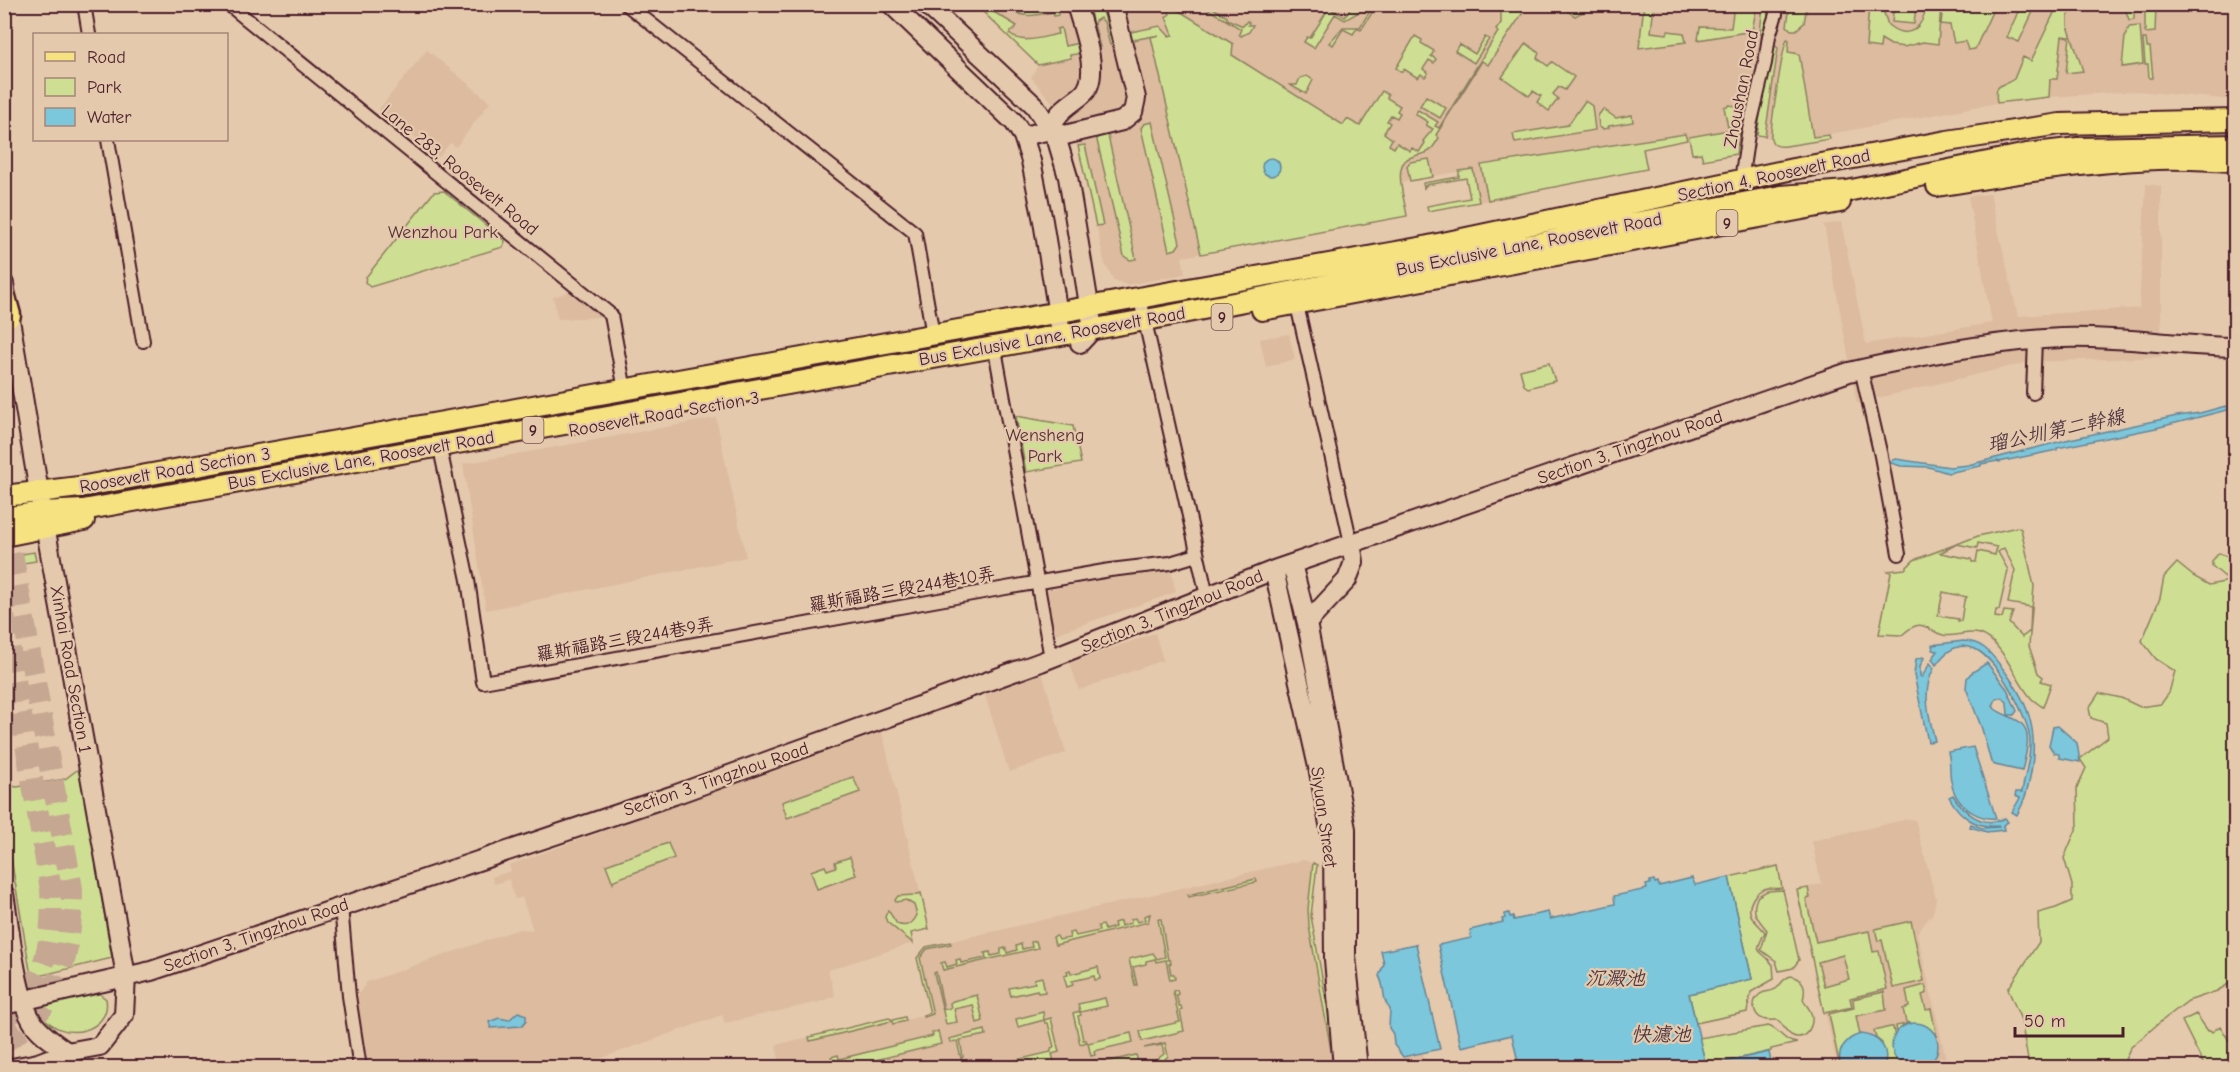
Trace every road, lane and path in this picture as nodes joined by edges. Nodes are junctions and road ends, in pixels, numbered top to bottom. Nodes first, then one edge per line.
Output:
1 (84, 4) edge
2 (228, 4) edge
3 (626, 4) edge
4 (891, 4) edge
5 (926, 4) edge
6 (1076, 4) edge
7 (1113, 4) edge
8 (1775, 4) edge
9 (89, 33) edge
10 (2235, 120) edge
11 (2131, 121) junction
12 (1051, 130) junction
13 (1023, 136) junction
14 (2235, 137) edge
15 (108, 141) edge
16 (2058, 141) junction
17 (2235, 145) edge
18 (2099, 147) junction
19 (2159, 159) junction
20 (2235, 161) edge
21 (1741, 181) junction
22 (4, 284) edge
23 (1298, 305) junction
24 (7, 306) edge
25 (1143, 313) junction
26 (1060, 324) junction
27 (1089, 325) junction
28 (933, 335) junction
29 (2035, 340) junction
30 (143, 341) dead end
31 (2235, 347) edge
32 (996, 355) junction
33 (1861, 369) junction
34 (625, 390) junction
35 (2033, 393) dead end
36 (442, 458) junction
37 (4, 496) edge
38 (42, 509) junction
39 (4, 510) edge
40 (4, 518) edge
41 (4, 536) edge
42 (1351, 543) junction
43 (1899, 554) dead end
44 (1197, 555) junction
45 (1292, 564) junction
46 (1274, 570) junction
47 (1038, 583) junction
48 (1207, 596) junction
49 (1307, 623) junction
50 (773, 631) joint
51 (1052, 658) junction
52 (4, 894) edge
53 (341, 906) junction
54 (126, 975) junction
55 (23, 1000) junction
56 (4, 1005) edge
57 (67, 1052) junction
58 (12, 1068) edge
59 (360, 1068) edge
60 (1343, 1068) edge
61 (1358, 1068) edge

1 - 9 street
2 - 34 street, Lane 283, Roosevelt Road
3 - 28 street
4 - 13 street
5 - 12 street
6 - 12 street
7 - 12 street
8 - 21 street, Zhoushan Road
10 - 11 main road, Section 4, Roosevelt Road / 9
11 - 16 main road, Bus Exclusive Lane, Roosevelt Road / 9
11 - 21 main road, Section 4, Roosevelt Road / 9
12 - 13 street
12 - 27 street
13 - 26 street
14 - 16 main road, Bus Exclusive Lane, Roosevelt Road / 9
15 - 30 street
16 - 25 main road, Bus Exclusive Lane, Roosevelt Road / 9
17 - 18 main road, Bus Exclusive Lane, Roosevelt Road / 9
18 - 19 main road, Bus Exclusive Lane, Roosevelt Road / 9
18 - 25 main road, Bus Exclusive Lane, Roosevelt Road / 9
19 - 20 main road, Section 4, Roosevelt Road / 9
19 - 23 main road, Section 4, Roosevelt Road / 9
21 - 25 main road, Section 4, Roosevelt Road / 9
22 - 24 street, Xinhai Road Section 1
23 - 25 main road, Section 4, Roosevelt Road / 9
23 - 42 street
24 - 38 street, Xinhai Road Section 1
25 - 27 main road, Bus Exclusive Lane, Roosevelt Road / 9
25 - 27 main road, Roosevelt Road Section 3 / 9
25 - 44 street
26 - 27 main road, Roosevelt Road Section 3 / 9
26 - 27 main road
26 - 28 main road, Roosevelt Road Section 3 / 9
26 - 38 main road, Bus Exclusive Lane, Roosevelt Road / 9
27 - 32 main road, Roosevelt Road Section 3 / 9
28 - 34 main road, Roosevelt Road Section 3 / 9
29 - 31 street, Section 3, Tingzhou Road
29 - 33 street, Section 3, Tingzhou Road
29 - 35 street
32 - 36 main road, Roosevelt Road Section 3 / 9
32 - 47 street
33 - 42 street, Section 3, Tingzhou Road
33 - 43 street
34 - 38 main road, Roosevelt Road Section 3 / 9
36 - 38 main road, Roosevelt Road Section 3 / 9
36 - 50 street, 羅斯福路三段244巷9弄
37 - 38 main road, Roosevelt Road Section 3 / 9
38 - 39 main road, Bus Exclusive Lane, Roosevelt Road / 9
38 - 40 main road, Bus Exclusive Lane, Roosevelt Road / 9
38 - 41 main road, Roosevelt Road Section 3 / 9
38 - 54 street, Xinhai Road Section 1
42 - 45 street, Section 3, Tingzhou Road
42 - 49 street
44 - 47 street, 羅斯福路三段244巷10弄
44 - 48 street
45 - 46 street, Section 3, Tingzhou Road
45 - 49 street, Siyuan Street
46 - 48 street, Section 3, Tingzhou Road
46 - 60 street, Siyuan Street
47 - 50 street, 羅斯福路三段244巷10弄
47 - 51 street
48 - 51 street, Section 3, Tingzhou Road
49 - 61 street, Siyuan Street
51 - 53 street, Section 3, Tingzhou Road
52 - 55 street
53 - 54 street, Section 3, Tingzhou Road
53 - 59 street
54 - 55 street, Section 3, Tingzhou Road
54 - 57 street, Xinhai Road Section 1
55 - 56 street, Section 3, Tingzhou Road
55 - 57 street
57 - 58 street

